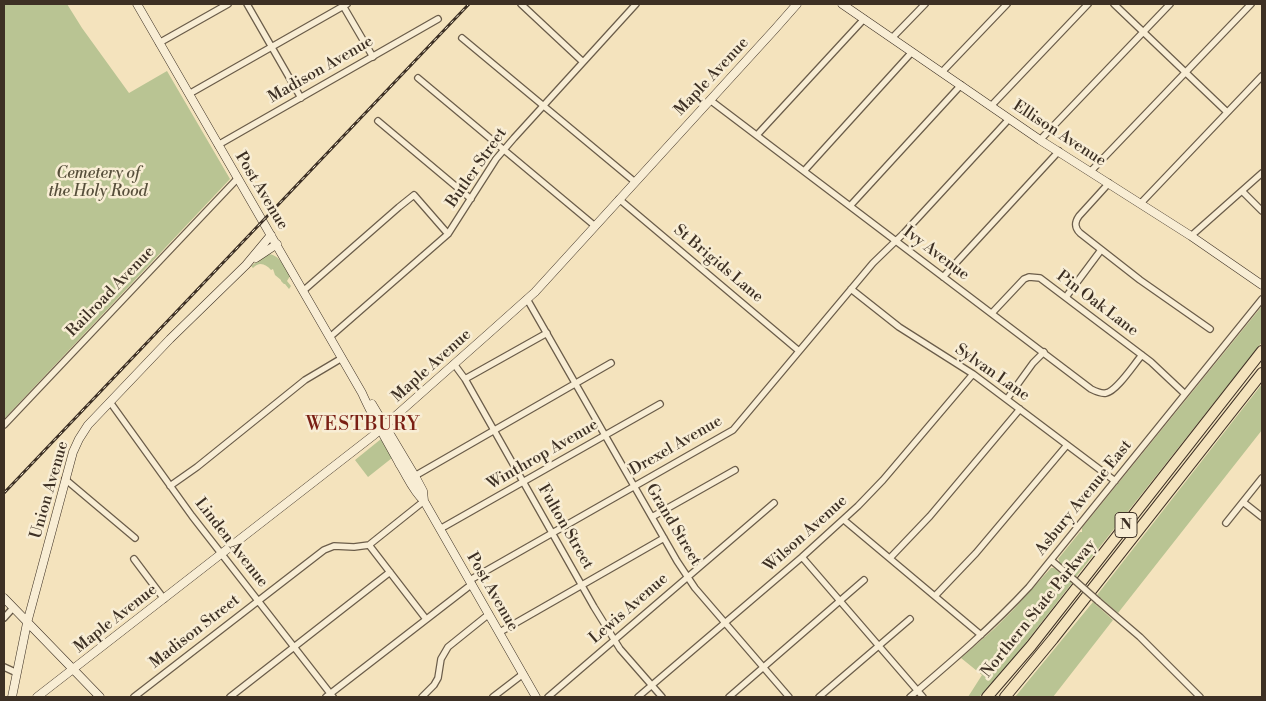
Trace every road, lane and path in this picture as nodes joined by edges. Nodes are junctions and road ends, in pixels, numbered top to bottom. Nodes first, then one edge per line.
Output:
1 (137, 4) edge
2 (228, 4) edge
3 (247, 4) edge
4 (344, 4) edge
5 (521, 4) edge
6 (636, 4) edge
7 (797, 4) edge
8 (843, 4) edge
9 (925, 4) edge
10 (1006, 4) edge
11 (1088, 4) edge
12 (1114, 4) edge
13 (1170, 4) edge
14 (1251, 4) edge
15 (438, 18) dead end
16 (864, 18) junction
17 (1143, 32) junction
18 (462, 38) dead end
19 (892, 38) junction
20 (159, 43) junction
21 (272, 47) junction
22 (912, 52) junction
23 (373, 57) junction
24 (583, 62) junction
25 (942, 72) junction
26 (1186, 72) junction
27 (1262, 76) edge
28 (418, 78) dead end
29 (961, 85) junction
30 (189, 94) junction
31 (301, 98) junction
32 (710, 100) junction
33 (543, 106) junction
34 (991, 106) junction
35 (1228, 112) junction
36 (1009, 118) junction
37 (378, 121) dead end
38 (757, 135) junction
39 (1040, 140) junction
40 (218, 145) junction
41 (504, 150) junction
42 (1059, 151) junction
43 (804, 171) junction
44 (1091, 172) junction
45 (1262, 173) edge
46 (238, 178) junction
47 (635, 182) junction
48 (1109, 182) junction
49 (1242, 191) junction
50 (471, 199) junction
51 (619, 199) junction
52 (1141, 203) junction
53 (850, 206) junction
54 (1262, 211) edge
55 (595, 226) junction
56 (448, 234) junction
57 (271, 235) junction
58 (1191, 236) junction
59 (896, 241) junction
60 (277, 244) junction
61 (1101, 250) junction
62 (246, 265) junction
63 (943, 277) junction
64 (1262, 284) edge
65 (851, 289) junction
66 (303, 291) junction
67 (1066, 297) junction
68 (527, 298) junction
69 (1262, 299) edge
70 (992, 313) junction
71 (1210, 328) dead end
72 (547, 333) junction
73 (330, 337) junction
74 (799, 351) junction
75 (1262, 351) edge
76 (1044, 352) junction
77 (1142, 355) junction
78 (342, 358) junction
79 (610, 363) dead end
80 (454, 364) junction
81 (1262, 373) edge
82 (973, 374) junction
83 (465, 379) junction
84 (576, 384) junction
85 (1185, 394) junction
86 (1007, 399) junction
87 (110, 402) junction
88 (660, 404) dead end
89 (1020, 409) junction
90 (4, 425) edge
91 (383, 428) junction
92 (494, 431) junction
93 (605, 435) junction
94 (1067, 445) junction
95 (735, 470) dead end
96 (412, 478) junction
97 (1262, 478) edge
98 (66, 479) junction
99 (1115, 481) junction
100 (523, 482) junction
101 (170, 486) junction
102 (634, 487) junction
103 (424, 501) junction
104 (1243, 502) junction
105 (774, 503) dead end
106 (652, 517) junction
107 (1262, 517) edge
108 (844, 520) junction
109 (1226, 523) dead end
110 (440, 529) junction
111 (552, 533) junction
112 (135, 538) dead end
113 (664, 538) junction
114 (369, 545) junction
115 (222, 554) junction
116 (802, 557) junction
117 (890, 558) junction
118 (134, 559) dead end
119 (1051, 560) junction
120 (390, 572) junction
121 (688, 577) junction
122 (864, 580) dead end
123 (471, 582) junction
124 (582, 585) junction
125 (935, 596) junction
126 (4, 598) edge
127 (164, 599) junction
128 (258, 601) junction
129 (841, 601) junction
130 (13, 608) junction
131 (31, 608) junction
132 (489, 614) junction
133 (4, 618) edge
134 (426, 619) junction
135 (910, 619) dead end
136 (27, 623) junction
137 (725, 623) junction
138 (500, 632) junction
139 (981, 635) junction
140 (615, 640) junction
141 (879, 646) junction
142 (294, 647) junction
143 (4, 667) edge
144 (764, 668) junction
145 (73, 670) junction
146 (17, 673) junction
147 (523, 674) junction
148 (652, 686) junction
149 (917, 691) junction
150 (330, 696) edge
151 (12, 697) edge
152 (37, 697) edge
153 (100, 697) edge
154 (134, 697) edge
155 (230, 697) edge
156 (422, 697) edge
157 (493, 697) edge
158 (536, 697) edge
159 (548, 697) edge
160 (638, 697) edge
161 (662, 697) edge
162 (729, 697) edge
163 (789, 697) edge
164 (819, 697) edge
165 (910, 697) edge
166 (923, 697) edge
167 (988, 697) edge
168 (1005, 697) edge
169 (1200, 697) edge

1 - 20 main road, Post Avenue
2 - 20 street
3 - 21 street
4 - 21 street
4 - 23 street
5 - 24 street
6 - 24 street, Butler Street
7 - 32 main road, Maple Avenue
8 - 16 main road, Ellison Avenue
9 - 19 street
10 - 25 street
11 - 34 street
12 - 17 street
13 - 17 street
14 - 26 street
15 - 23 street, Madison Avenue
16 - 19 main road, Ellison Avenue
16 - 38 street
17 - 26 street
17 - 39 street
18 - 33 street
19 - 22 main road, Ellison Avenue
20 - 30 main road, Post Avenue
21 - 30 street
21 - 31 street
22 - 25 main road, Ellison Avenue
22 - 43 street
23 - 31 street, Madison Avenue
24 - 33 street, Butler Street
25 - 29 main road, Ellison Avenue
26 - 35 street
26 - 44 street
27 - 35 street
28 - 41 street
29 - 34 main road, Ellison Avenue
29 - 53 street
30 - 40 main road, Post Avenue
31 - 40 street, Madison Avenue
32 - 38 street, Ivy Avenue
32 - 47 main road, Maple Avenue
33 - 41 street, Butler Street
33 - 47 street
34 - 36 main road, Ellison Avenue
35 - 52 street
36 - 39 main road, Ellison Avenue
36 - 59 street, Drexel Avenue
37 - 50 street
38 - 43 street, Ivy Avenue
39 - 42 main road, Ellison Avenue
40 - 46 main road, Post Avenue
41 - 50 street, Butler Street
41 - 55 street
42 - 44 main road, Ellison Avenue
42 - 63 street
43 - 53 street, Ivy Avenue
44 - 48 main road, Ellison Avenue
45 - 49 street
46 - 57 main road, Post Avenue
46 - 90 street, Railroad Avenue
47 - 51 main road, Maple Avenue
48 - 52 main road, Ellison Avenue
48 - 61 street
49 - 54 street
49 - 58 street
50 - 56 street, Butler Street
51 - 55 main road, Maple Avenue
51 - 74 street, St Brigids Lane
52 - 58 main road, Ellison Avenue
53 - 59 street, Ivy Avenue
55 - 68 main road, Maple Avenue
56 - 66 street
56 - 73 street, Butler Street
57 - 60 main road, Post Avenue
57 - 62 main road, Union Avenue
58 - 64 main road, Ellison Avenue
59 - 63 street, Ivy Avenue
59 - 65 street, Drexel Avenue
60 - 62 main road, Union Avenue
60 - 66 main road, Post Avenue
61 - 67 street
61 - 71 street
62 - 87 main road, Union Avenue
63 - 70 street, Ivy Avenue
65 - 74 street, Drexel Avenue
65 - 82 street, Sylvan Lane
66 - 73 main road, Post Avenue
67 - 70 street, Pin Oak Lane
67 - 77 street, Pin Oak Lane
68 - 72 street, Grand Street
68 - 80 main road, Maple Avenue
69 - 85 street, Asbury Avenue East
70 - 76 street, Ivy Avenue
72 - 83 street
72 - 84 street, Grand Street
73 - 78 main road, Post Avenue
74 - 102 street, Drexel Avenue
75 - 167 highway, Northern State Parkway / N
76 - 77 street, Ivy Avenue
76 - 86 street
77 - 85 street, Pin Oak Lane
78 - 91 main road, Post Avenue
78 - 101 street
79 - 84 street
80 - 83 street, Fulton Street
80 - 91 main road, Maple Avenue
81 - 168 highway, Northern State Parkway / N
82 - 86 street, Sylvan Lane
82 - 108 street, Wilson Avenue
83 - 92 street, Fulton Street
84 - 92 street
84 - 93 street, Grand Street
85 - 99 street, Asbury Avenue East
86 - 89 street, Sylvan Lane
87 - 98 main road, Union Avenue
87 - 101 street, Linden Avenue
88 - 93 street, Winthrop Avenue
89 - 94 street, Sylvan Lane
89 - 117 street
91 - 96 main road, Post Avenue
91 - 115 main road, Maple Avenue
92 - 96 street
92 - 100 street, Fulton Street
93 - 100 street, Winthrop Avenue
93 - 102 street, Grand Street
94 - 99 street, Sylvan Lane
94 - 125 street
95 - 106 street
96 - 103 main road, Post Avenue
97 - 104 street
98 - 112 street
98 - 131 main road, Union Avenue
99 - 119 street, Asbury Avenue East
100 - 110 street, Winthrop Avenue
100 - 111 street, Fulton Street
101 - 115 street, Linden Avenue
102 - 106 street, Grand Street
102 - 111 street, Drexel Avenue
103 - 110 main road, Post Avenue
103 - 114 street
104 - 107 street
104 - 109 street
105 - 121 street, Lewis Avenue
106 - 113 street, Grand Street
108 - 116 street, Wilson Avenue
108 - 117 street
110 - 123 main road, Post Avenue
111 - 123 street, Drexel Avenue
111 - 124 street, Fulton Street
113 - 121 street, Grand Street
113 - 124 street
114 - 120 street
114 - 128 street, Madison Street
115 - 127 main road, Maple Avenue
115 - 128 street, Linden Avenue
116 - 129 street
116 - 137 street, Wilson Avenue
117 - 125 street
118 - 127 street
119 - 139 street, Asbury Avenue East
119 - 169 street, bridge
120 - 134 street
120 - 142 street
121 - 137 street, Grand Street
121 - 140 street, Lewis Avenue
122 - 129 street
123 - 132 main road, Post Avenue
123 - 134 street, Drexel Avenue
124 - 138 street
124 - 140 street, Fulton Street
125 - 139 street
126 - 130 main road
127 - 145 main road, Maple Avenue
128 - 142 street, Linden Avenue
128 - 154 street, Madison Street
129 - 141 street
129 - 144 street
130 - 131 main road
130 - 133 street
130 - 136 main road
131 - 136 main road, Union Avenue
132 - 138 main road, Post Avenue
132 - 156 street
134 - 150 street, Drexel Avenue
135 - 141 street
136 - 145 main road
136 - 146 main road, Union Avenue
137 - 144 street, Grand Street
137 - 148 street, Wilson Avenue
138 - 147 main road, Post Avenue
139 - 149 street, Asbury Avenue East
140 - 148 street, Fulton Street
140 - 159 street, Lewis Avenue
141 - 149 street
141 - 164 street
142 - 150 street, Linden Avenue
142 - 155 street
143 - 146 street
144 - 162 street
144 - 163 street, Grand Street
145 - 152 main road, Maple Avenue
145 - 153 main road
146 - 151 main road, Union Avenue
147 - 157 street
147 - 158 main road, Post Avenue
148 - 160 street, Wilson Avenue
148 - 161 street, Fulton Street
149 - 165 street, Asbury Avenue East
149 - 166 street

